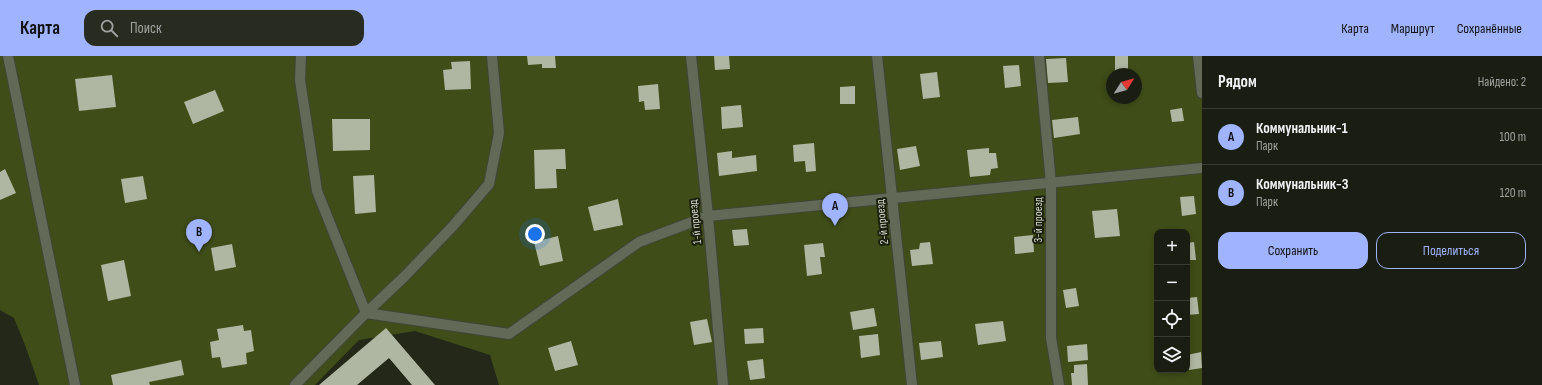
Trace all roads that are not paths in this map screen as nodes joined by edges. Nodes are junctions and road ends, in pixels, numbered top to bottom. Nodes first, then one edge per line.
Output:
1 (8, 56) edge
2 (301, 56) edge
3 (492, 56) edge
4 (690, 56) edge
5 (877, 56) edge
6 (1039, 56) edge
7 (1198, 56) edge
8 (1202, 93) edge
9 (1202, 168) edge
10 (1051, 183) junction
11 (893, 198) junction
12 (708, 216) junction
13 (366, 313) junction
14 (75, 385) edge
15 (295, 385) edge
16 (724, 385) edge
17 (912, 385) edge
18 (1059, 385) edge

1 - 14 street
2 - 13 street
3 - 13 street
4 - 12 street, 1-й проезд
5 - 11 street, 2-й проезд
6 - 10 street, 3-й проезд
7 - 8 street
9 - 10 street
10 - 11 street
10 - 18 street, 3-й проезд
11 - 12 street
11 - 17 street, 2-й проезд
12 - 13 street
12 - 16 street, 1-й проезд
13 - 15 street

